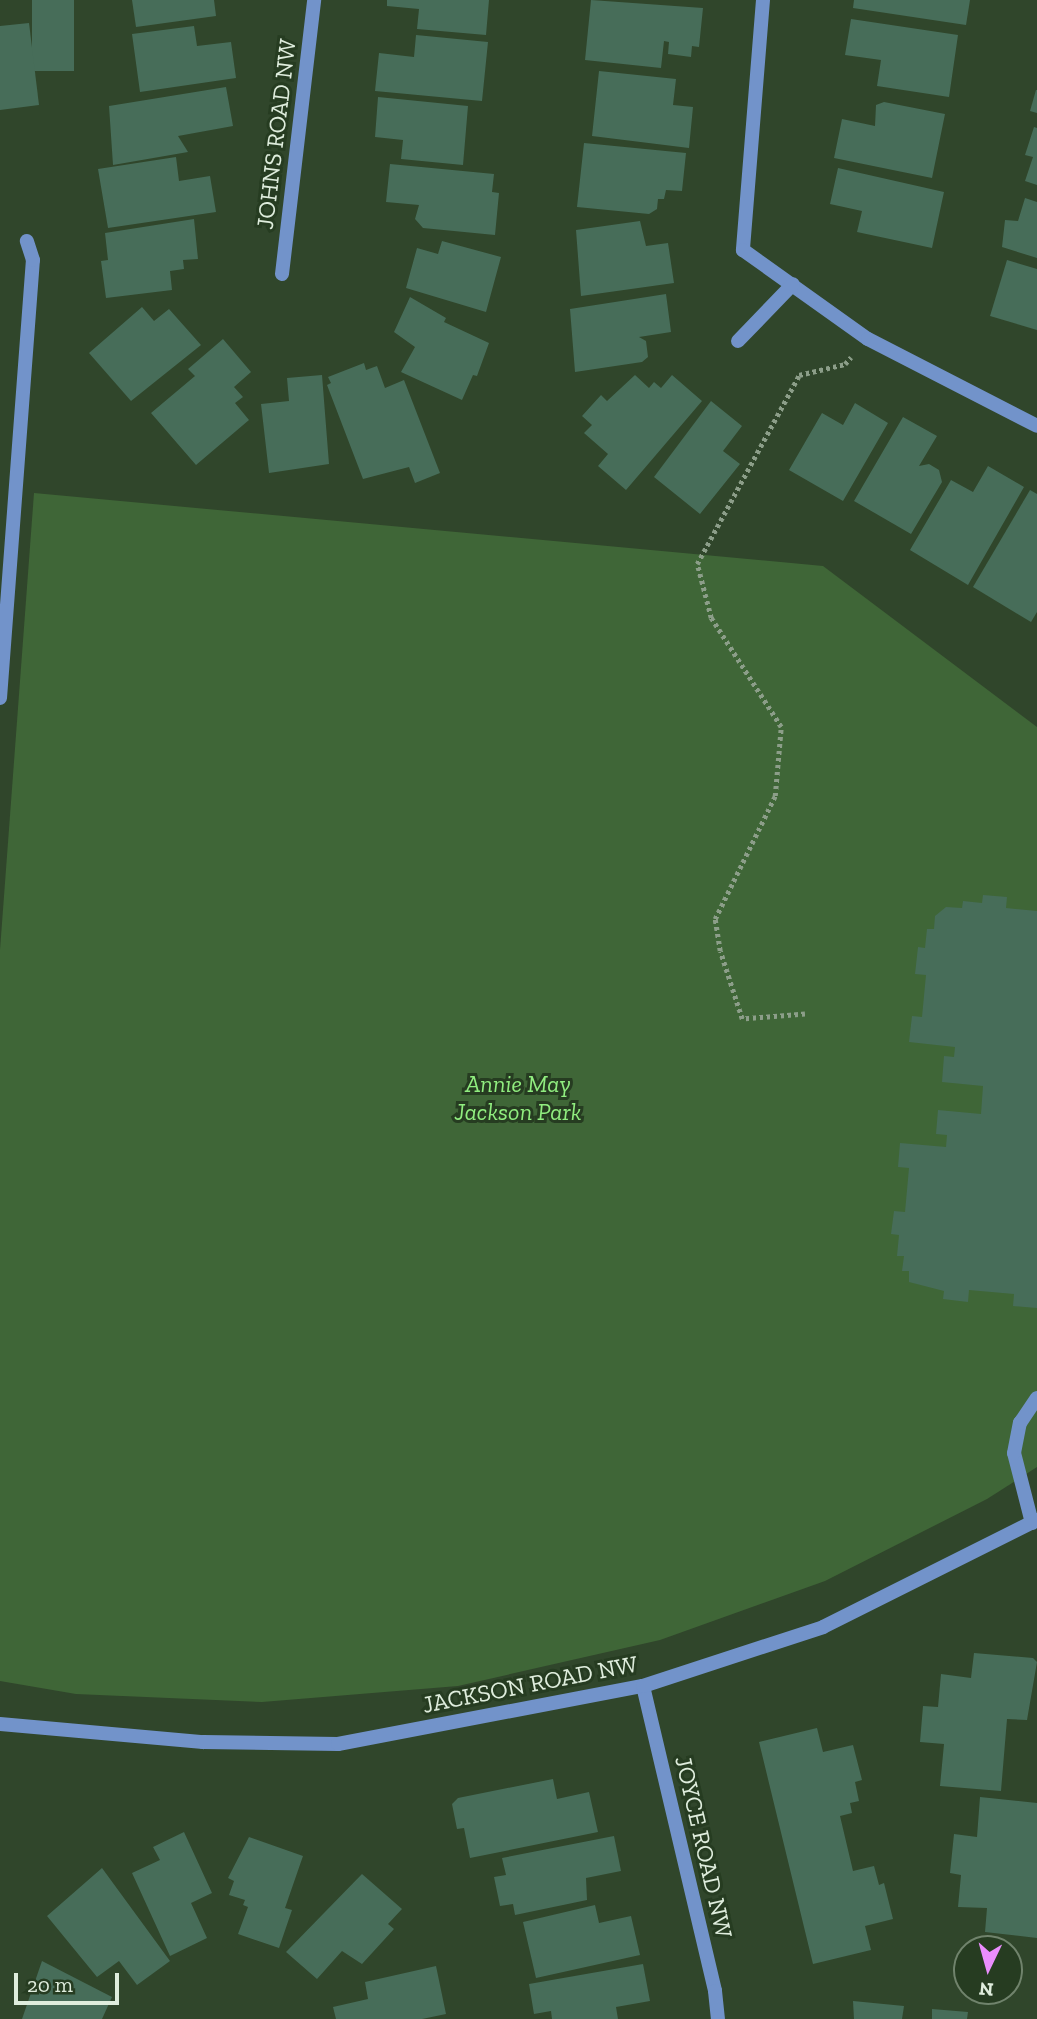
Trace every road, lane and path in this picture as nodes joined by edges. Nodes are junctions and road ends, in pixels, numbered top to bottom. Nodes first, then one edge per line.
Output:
1 (314, 0) edge
2 (763, 0) edge
3 (27, 241) dead end
4 (282, 274) dead end
5 (793, 284) junction
6 (868, 338) junction
7 (738, 341) dead end
8 (1037, 426) edge
9 (3, 604) edge
10 (0, 698) edge
11 (805, 1014) dead end
12 (1037, 1398) edge
13 (1035, 1522) edge
14 (643, 1686) junction
15 (0, 1724) edge
16 (718, 2019) edge

1 - 4 street, JOHNS ROAD NW
2 - 5 street
3 - 9 street
5 - 6 street
5 - 7 street
6 - 8 street
6 - 11 path
9 - 10 street
12 - 13 street
13 - 14 street, JACKSON ROAD NW
14 - 15 street, JACKSON ROAD NW
14 - 16 street, JOYCE ROAD NW

